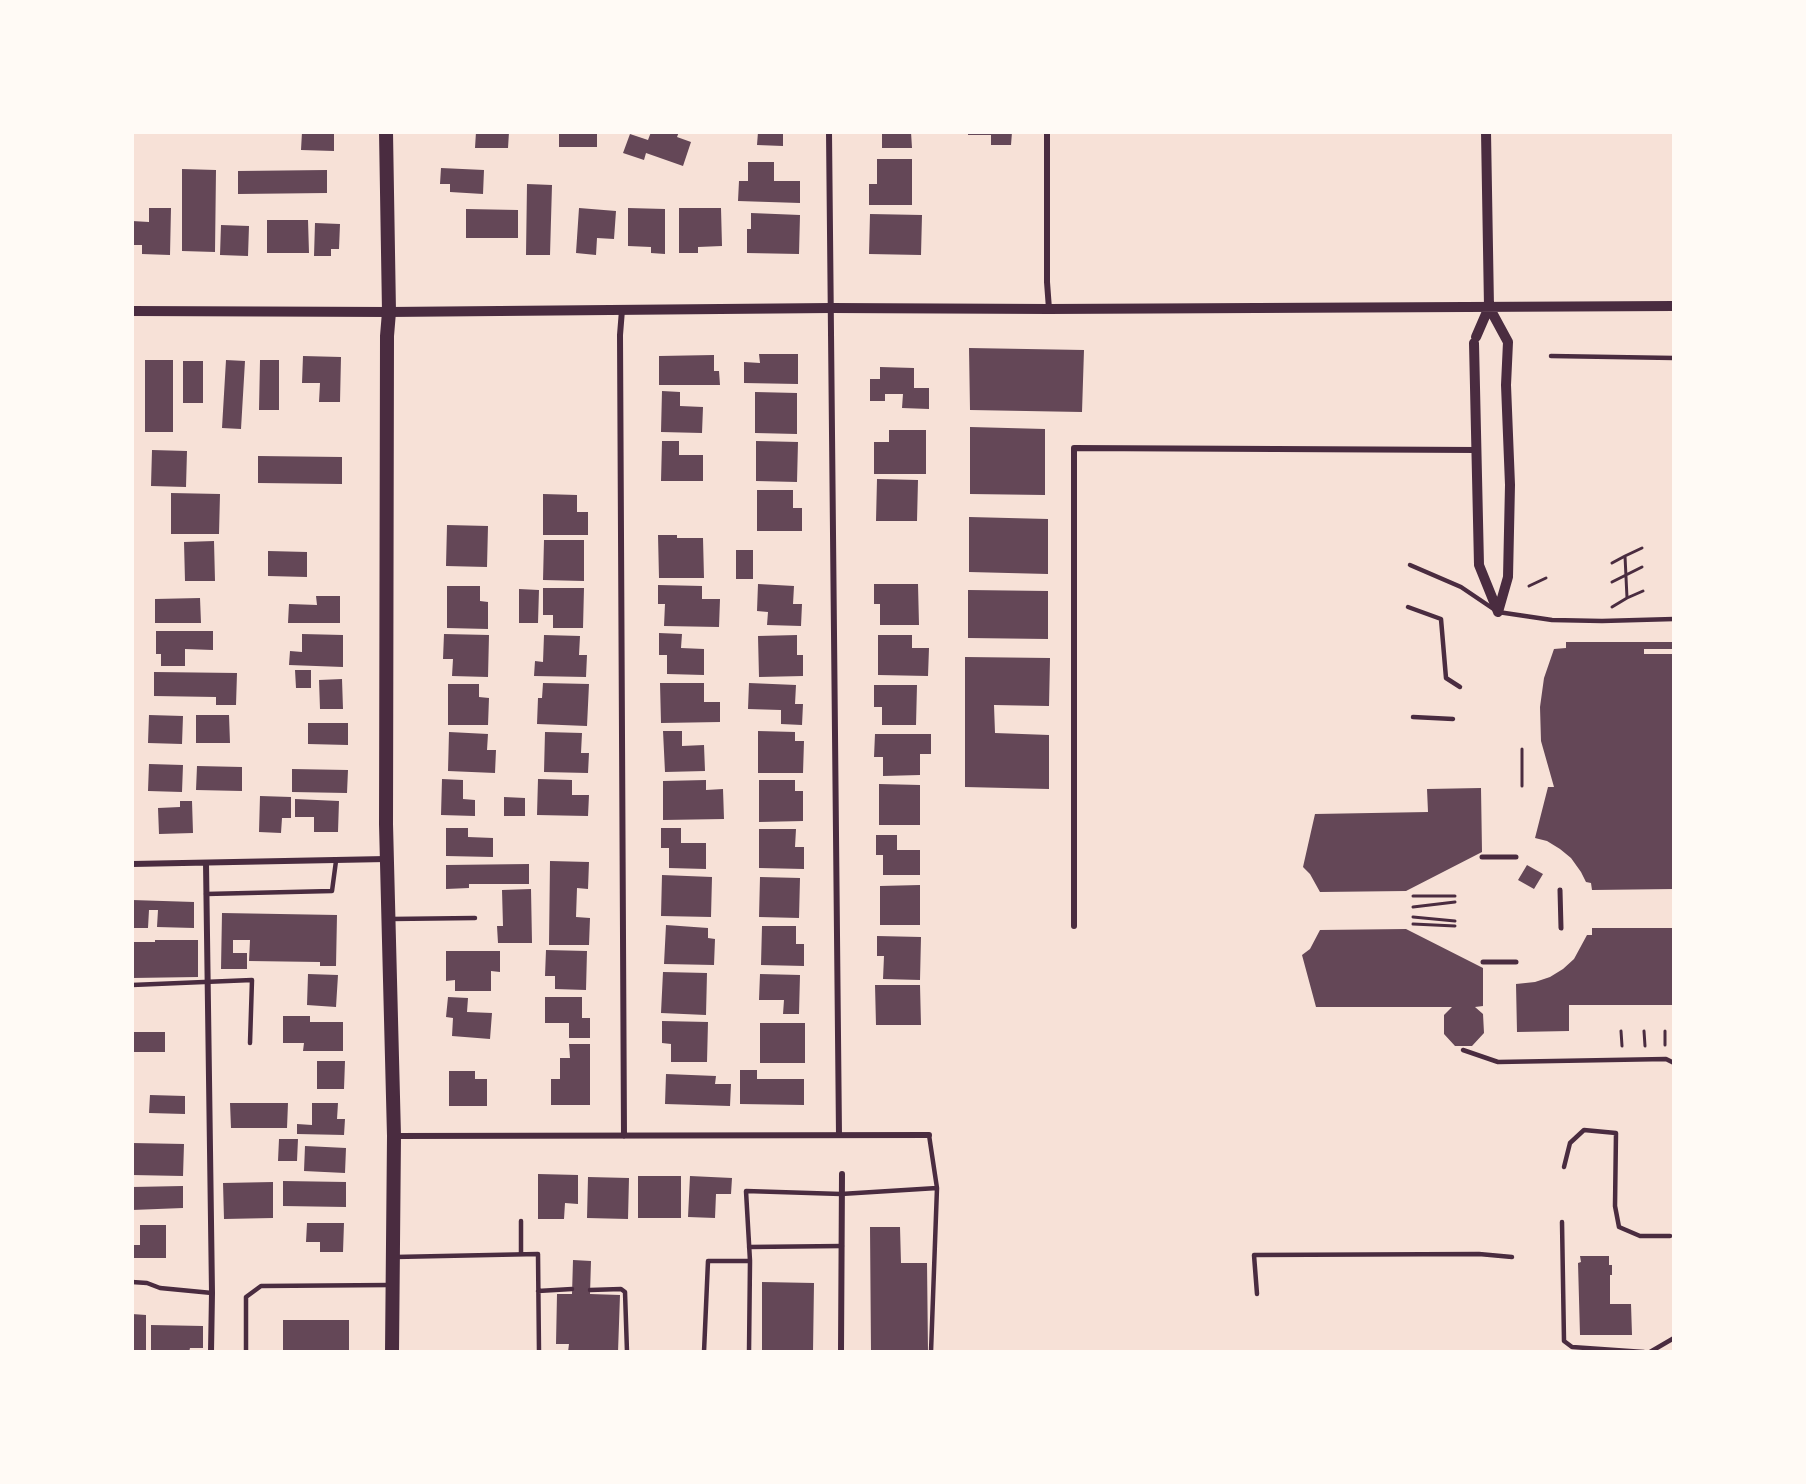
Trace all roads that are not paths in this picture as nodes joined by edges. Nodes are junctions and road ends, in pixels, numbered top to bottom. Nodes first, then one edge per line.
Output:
1 (386, 132) edge
2 (829, 132) edge
3 (1047, 132) edge
4 (1486, 132) edge
5 (1674, 306) edge
6 (1489, 307) junction
7 (831, 308) junction
8 (1049, 309) junction
9 (622, 310) junction
10 (132, 311) edge
11 (389, 312) junction
12 (1551, 356) dead end
13 (1674, 358) edge
14 (1476, 450) junction
15 (1410, 565) dead end
16 (1408, 607) dead end
17 (1498, 612) junction
18 (1674, 619) edge
19 (1460, 687) dead end
20 (1413, 717) dead end
21 (1453, 719) dead end
22 (1482, 857) dead end
23 (1516, 858) dead end
24 (388, 859) junction
25 (336, 861) junction
26 (207, 863) junction
27 (132, 864) edge
28 (1560, 890) dead end
29 (206, 894) junction
30 (475, 918) dead end
31 (388, 919) junction
32 (1074, 926) dead end
33 (1561, 928) dead end
34 (1483, 962) dead end
35 (1516, 962) dead end
36 (207, 982) junction
37 (132, 985) edge
38 (250, 1043) dead end
39 (1463, 1050) dead end
40 (1674, 1063) edge
41 (839, 1135) junction
42 (929, 1135) joint
43 (394, 1136) junction
44 (624, 1136) junction
45 (1564, 1167) dead end
46 (842, 1174) dead end
47 (937, 1188) junction
48 (841, 1194) junction
49 (520, 1221) dead end
50 (1562, 1222) dead end
51 (1670, 1236) dead end
52 (842, 1246) junction
53 (749, 1247) junction
54 (521, 1254) junction
55 (393, 1257) junction
56 (1512, 1257) dead end
57 (750, 1261) junction
58 (132, 1282) edge
59 (393, 1285) junction
60 (572, 1289) dead end
61 (590, 1290) dead end
62 (538, 1291) junction
63 (212, 1293) junction
64 (1257, 1294) dead end
65 (1674, 1338) edge
66 (211, 1352) edge
67 (246, 1352) edge
68 (392, 1352) edge
69 (539, 1352) edge
70 (627, 1352) edge
71 (704, 1352) edge
72 (749, 1352) edge
73 (841, 1352) edge
74 (931, 1352) edge
75 (1644, 1352) edge
76 (1650, 1352) edge

1 - 11 main road
2 - 7 street
3 - 8 street
4 - 6 street
5 - 6 street
6 - 8 street
6 - 14 street
6 - 17 street
7 - 8 street
7 - 9 street
7 - 41 street
9 - 11 street
9 - 44 street
10 - 11 street
11 - 24 main road
12 - 13 lane
14 - 17 street
14 - 32 street
15 - 17 lane
16 - 19 lane
17 - 18 lane
20 - 21 lane
22 - 23 street
24 - 25 street
24 - 31 main road
25 - 26 street
25 - 29 lane
26 - 27 street
26 - 29 street
28 - 33 street
29 - 36 street
30 - 31 lane
31 - 43 main road
34 - 35 street
36 - 37 lane
36 - 38 lane
36 - 63 street
39 - 40 lane
41 - 42 street
41 - 44 street
42 - 47 lane
43 - 44 street
43 - 55 main road
45 - 51 lane
46 - 48 street
47 - 48 lane
47 - 74 lane
48 - 52 street
48 - 53 lane
49 - 54 lane
50 - 75 lane
52 - 53 lane
52 - 73 street
53 - 57 lane
54 - 55 lane
54 - 62 lane
55 - 59 main road
56 - 64 lane
57 - 71 lane
57 - 72 lane
58 - 63 lane
59 - 67 lane
59 - 68 main road
60 - 62 lane
61 - 70 lane
62 - 69 lane
63 - 66 street
65 - 76 lane

